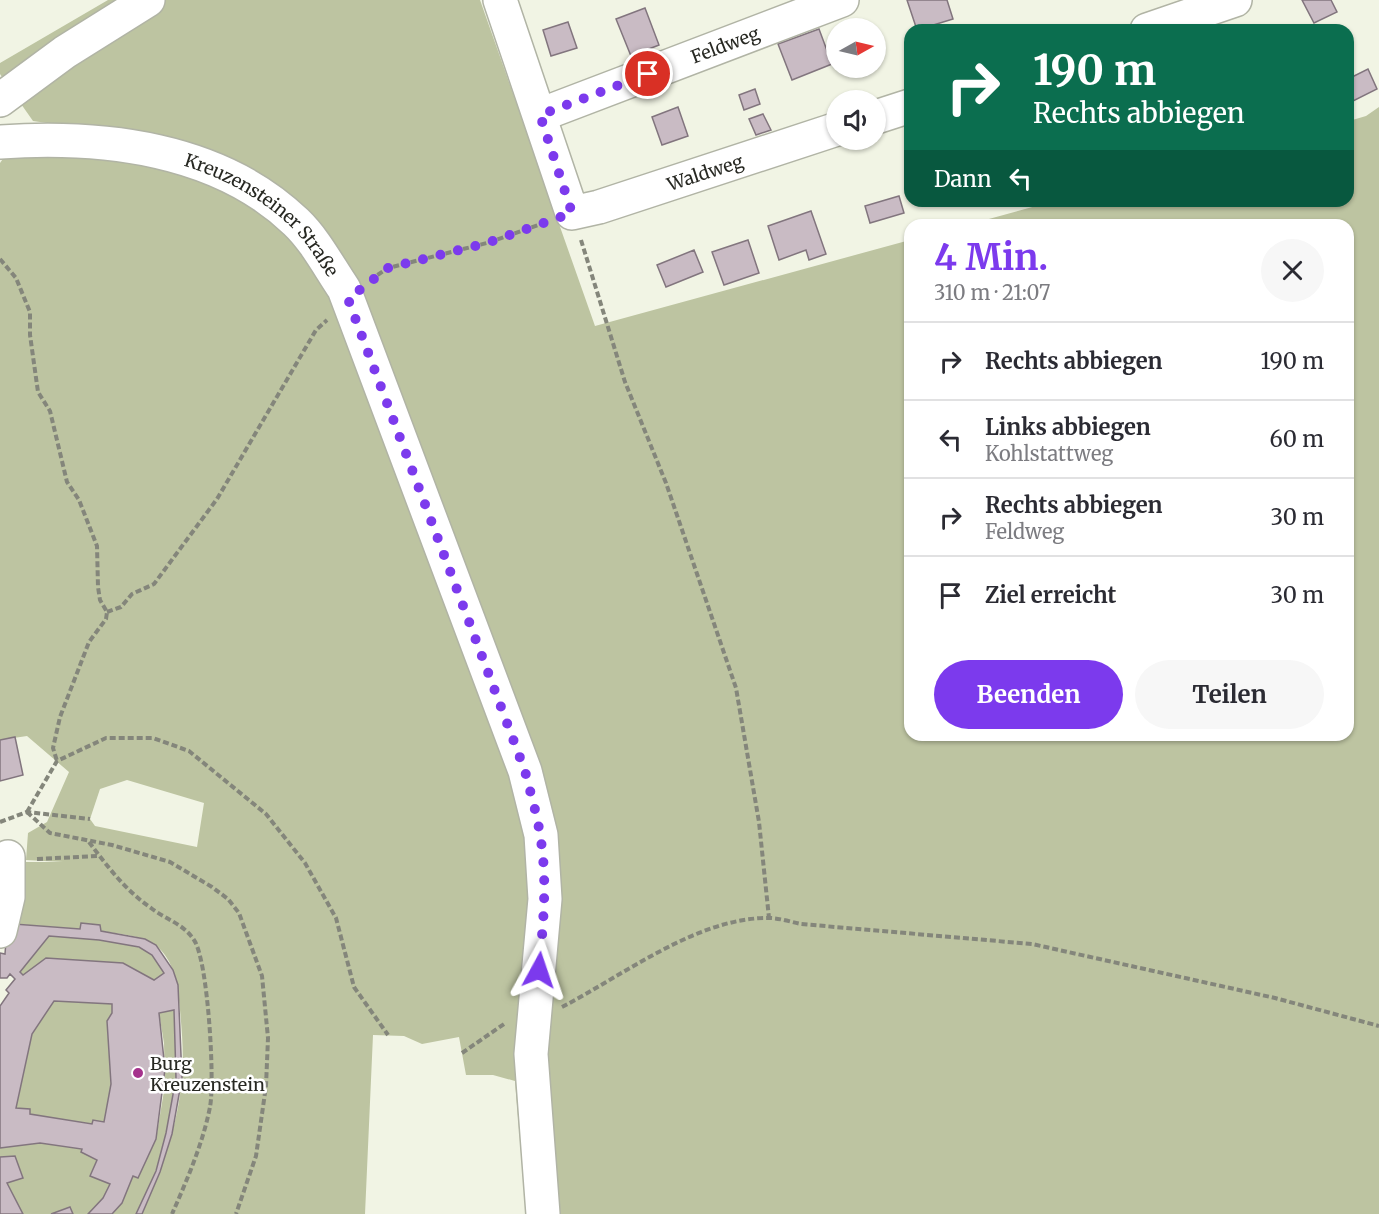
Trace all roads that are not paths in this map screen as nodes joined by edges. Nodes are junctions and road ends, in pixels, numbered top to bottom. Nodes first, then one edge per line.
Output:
1 (148, 0) edge
2 (842, 0) edge
3 (1235, 0) edge
4 (506, 1) edge
5 (1165, 24) edge
6 (0, 100) edge
7 (904, 108) edge
8 (886, 114) edge
9 (540, 115) junction
10 (826, 133) edge
11 (0, 142) edge
12 (8, 860) road end
13 (0, 931) edge
14 (543, 1214) edge

1 - 6 street
2 - 9 street, Feldweg
3 - 5 street
4 - 9 street
7 - 8 street
9 - 10 street, Waldweg
11 - 14 street, Kreuzensteiner Straße
12 - 13 street

